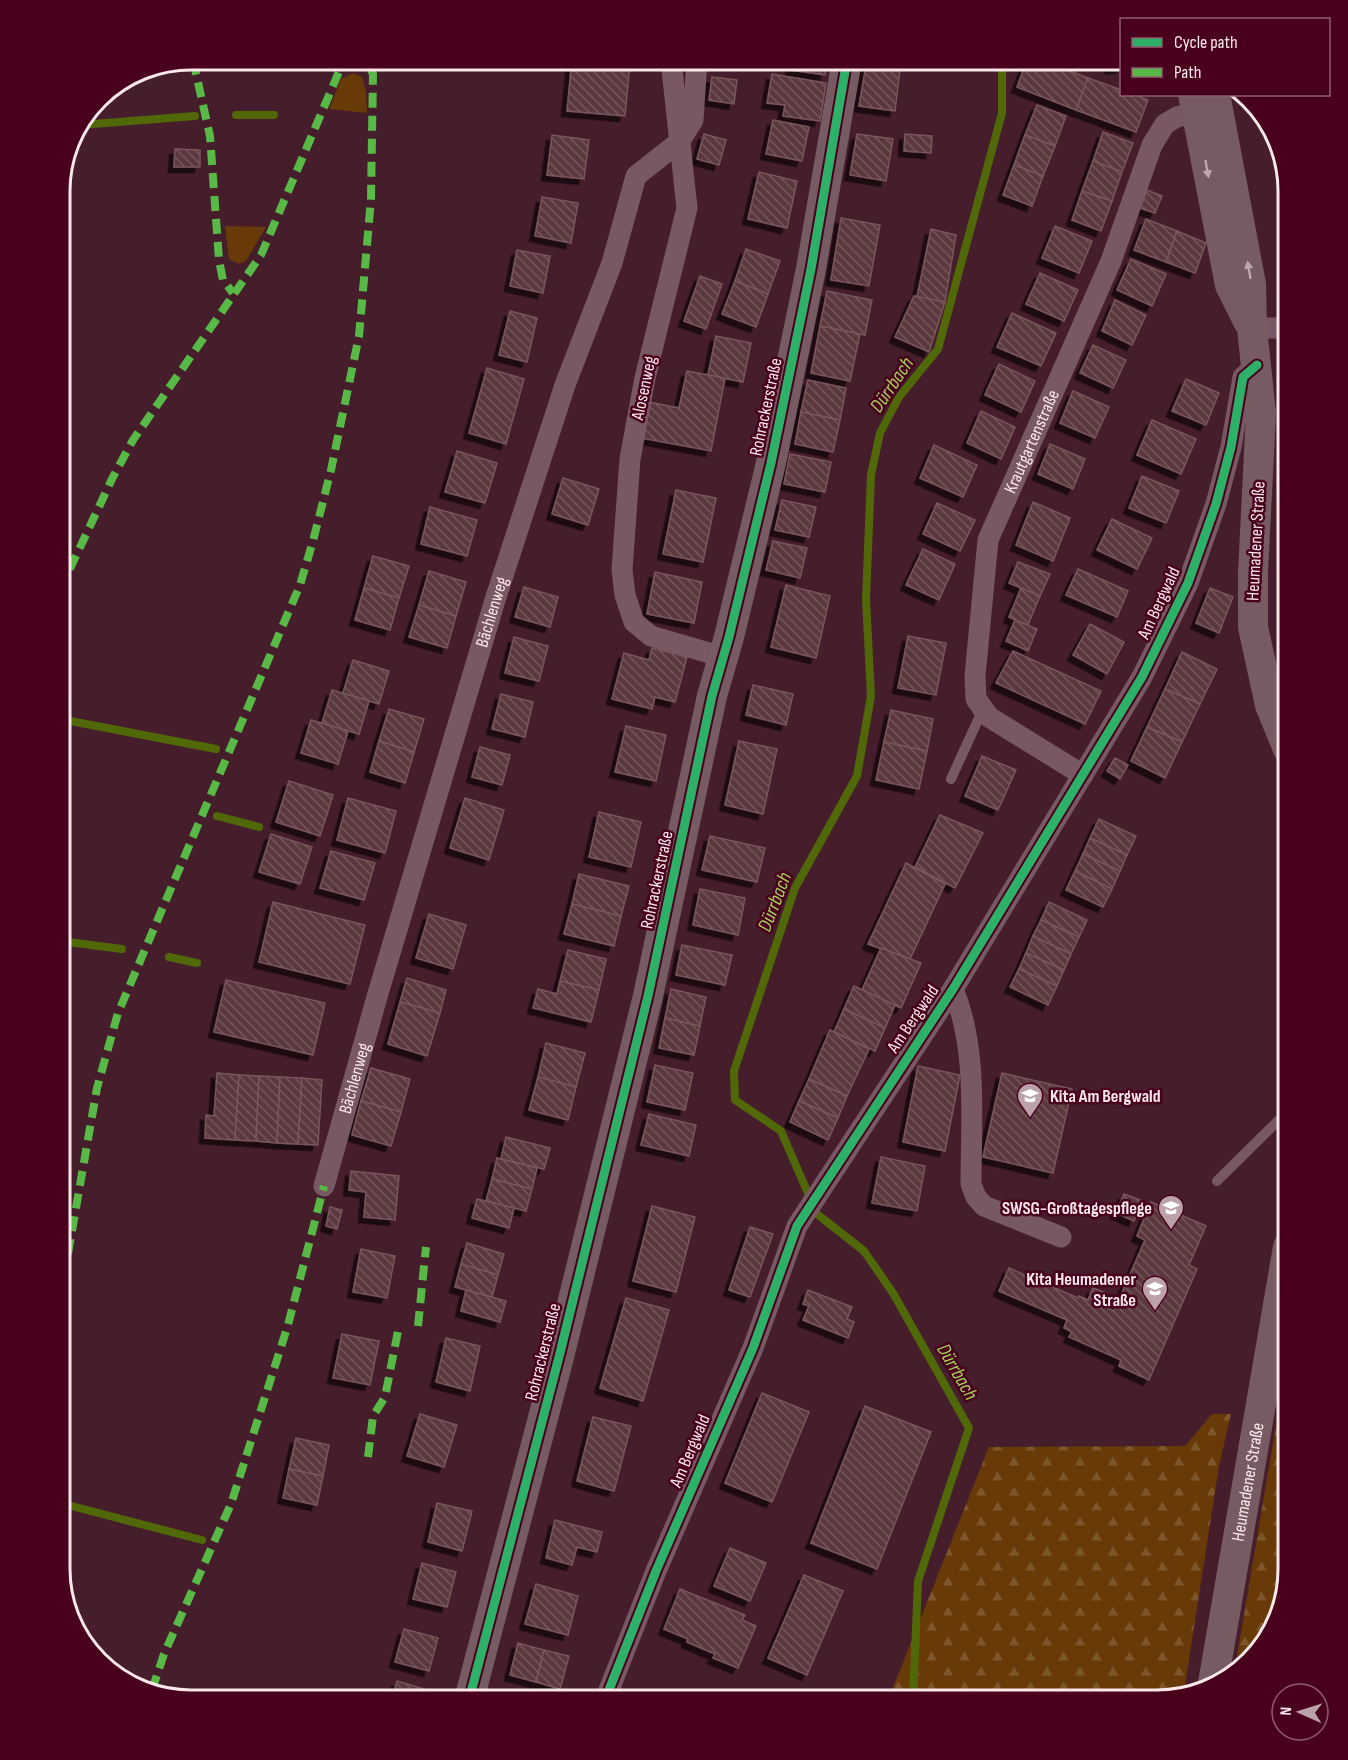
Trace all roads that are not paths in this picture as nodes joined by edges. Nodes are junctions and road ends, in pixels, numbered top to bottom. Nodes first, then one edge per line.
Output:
1 (673, 71) edge
2 (696, 71) edge
3 (845, 71) edge
4 (1206, 102) edge
5 (679, 142) junction
6 (1252, 328) junction
7 (1278, 328) edge
8 (1257, 364) junction
9 (723, 657) junction
10 (983, 709) junction
11 (1278, 725) edge
12 (1083, 775) junction
13 (951, 778) dead end
14 (953, 989) junction
15 (1278, 1121) edge
16 (1217, 1181) dead end
17 (324, 1186) dead end
18 (1061, 1237) dead end
19 (1278, 1305) edge
20 (1214, 1674) edge
21 (472, 1690) edge
22 (609, 1690) edge

1 - 5 street, Alosenweg
2 - 5 street, Bächlenweg
3 - 9 street, Rohrackerstraße
4 - 6 street, Heumadener Straße
4 - 10 street, Krautgartenstraße
5 - 9 street, Alosenweg
5 - 17 street, Bächlenweg
6 - 7 street
6 - 8 street, Heumadener Straße
8 - 11 street, Heumadener Straße
8 - 12 street, Am Bergwald
9 - 21 street, Rohrackerstraße
10 - 12 street
10 - 13 lane
12 - 14 street, Am Bergwald
14 - 18 street, Am Bergwald
14 - 22 street, Am Bergwald
15 - 16 lane
19 - 20 street, Heumadener Straße

